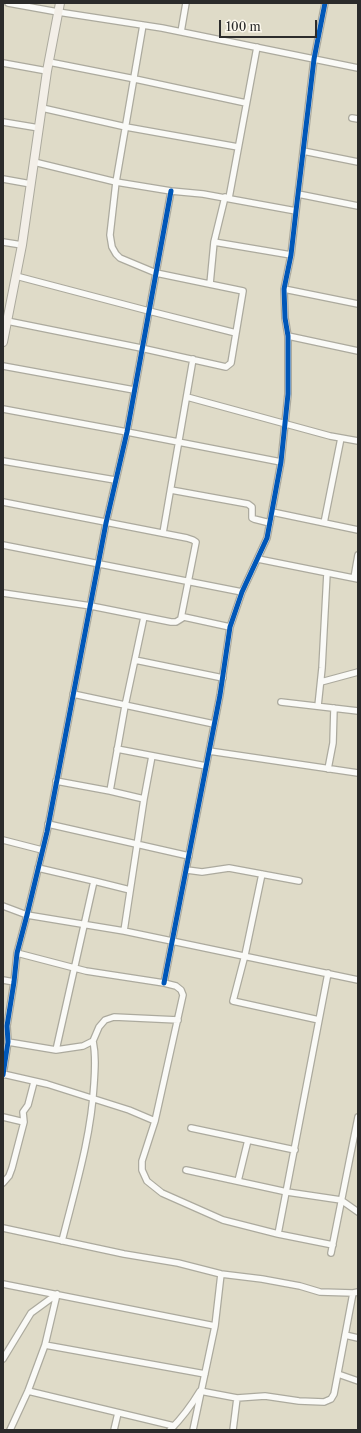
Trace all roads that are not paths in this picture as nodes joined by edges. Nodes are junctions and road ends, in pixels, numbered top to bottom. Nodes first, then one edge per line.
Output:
1 (8, 3) edge
2 (60, 3) edge
3 (186, 3) edge
4 (324, 3) edge
5 (58, 12) junction
6 (143, 25) junction
7 (181, 32) junction
8 (257, 47) junction
9 (314, 59) junction
10 (3, 63) edge
11 (48, 67) junction
12 (358, 68) edge
13 (135, 79) junction
14 (246, 103) junction
15 (42, 108) junction
16 (3, 122) edge
17 (126, 127) junction
18 (39, 128) junction
19 (238, 147) junction
20 (303, 151) junction
21 (34, 162) junction
22 (358, 162) edge
23 (3, 179) edge
24 (116, 182) junction
25 (31, 184) junction
26 (171, 191) junction
27 (298, 194) junction
28 (227, 198) junction
29 (358, 206) edge
30 (296, 211) junction
31 (3, 242) edge
32 (214, 242) junction
33 (22, 245) junction
34 (291, 256) junction
35 (156, 273) junction
36 (16, 276) junction
37 (210, 284) junction
38 (284, 289) junction
39 (7, 301) edge
40 (358, 304) edge
41 (149, 311) junction
42 (7, 321) junction
43 (236, 333) junction
44 (288, 336) junction
45 (3, 342) edge
46 (141, 348) junction
47 (358, 351) edge
48 (194, 359) junction
49 (3, 366) edge
50 (134, 390) junction
51 (187, 397) junction
52 (3, 409) edge
53 (286, 423) junction
54 (126, 432) junction
55 (341, 438) junction
56 (358, 441) edge
57 (179, 442) junction
58 (3, 461) edge
59 (281, 462) junction
60 (115, 480) junction
61 (171, 490) junction
62 (3, 502) edge
63 (272, 512) junction
64 (106, 523) junction
65 (270, 523) junction
66 (324, 523) junction
67 (358, 530) edge
68 (163, 534) junction
69 (3, 545) edge
70 (358, 555) edge
71 (258, 559) junction
72 (99, 563) junction
73 (327, 573) junction
74 (356, 579) edge
75 (189, 582) junction
76 (242, 592) junction
77 (3, 593) edge
78 (90, 606) junction
79 (144, 617) junction
80 (181, 618) junction
81 (230, 627) junction
82 (135, 660) junction
83 (358, 672) edge
84 (223, 678) junction
85 (320, 682) junction
86 (73, 694) junction
87 (281, 702) dead end
88 (125, 706) junction
89 (318, 706) junction
90 (334, 708) junction
91 (358, 711) edge
92 (214, 724) junction
93 (118, 749) junction
94 (209, 751) junction
95 (152, 756) junction
96 (206, 766) junction
97 (328, 769) junction
98 (358, 773) edge
99 (56, 781) junction
100 (110, 791) junction
101 (144, 799) junction
102 (48, 824) junction
103 (3, 840) edge
104 (137, 844) junction
105 (42, 850) junction
106 (189, 856) junction
107 (38, 868) junction
108 (187, 870) junction
109 (262, 874) junction
110 (94, 880) junction
111 (299, 881) dead end
112 (130, 890) junction
113 (3, 906) edge
114 (27, 915) junction
115 (84, 925) junction
116 (124, 931) junction
117 (173, 941) junction
118 (17, 953) junction
119 (245, 955) junction
120 (74, 968) junction
121 (328, 973) junction
122 (3, 980) edge
123 (358, 980) edge
124 (14, 982) junction
125 (164, 984) junction
126 (178, 1020) junction
127 (319, 1020) junction
128 (93, 1041) junction
129 (8, 1042) junction
130 (56, 1050) junction
131 (3, 1074) edge
132 (34, 1082) junction
133 (93, 1098) junction
134 (3, 1117) edge
135 (358, 1117) edge
136 (155, 1121) junction
137 (24, 1122) junction
138 (190, 1128) dead end
139 (248, 1140) junction
140 (295, 1150) junction
141 (186, 1170) dead end
142 (238, 1181) junction
143 (3, 1183) edge
144 (287, 1192) junction
145 (341, 1200) junction
146 (358, 1212) edge
147 (3, 1228) edge
148 (278, 1234) junction
149 (62, 1241) junction
150 (333, 1245) junction
151 (331, 1253) dead end
152 (221, 1274) junction
153 (3, 1284) edge
154 (355, 1292) edge
155 (57, 1294) junction
156 (215, 1326) junction
157 (345, 1335) junction
158 (358, 1338) edge
159 (45, 1345) junction
160 (3, 1359) edge
161 (205, 1374) junction
162 (338, 1374) junction
163 (358, 1381) edge
164 (28, 1391) junction
165 (200, 1392) junction
166 (237, 1398) junction
167 (118, 1413) junction
168 (172, 1428) edge
169 (10, 1430) edge
170 (114, 1430) edge
171 (193, 1430) edge
172 (233, 1430) edge

1 - 5 street
2 - 5 street
3 - 7 street
4 - 9 street
5 - 6 street
5 - 11 street
6 - 7 street
6 - 13 street
7 - 8 street
8 - 9 street
8 - 14 street
9 - 12 street
9 - 20 street
10 - 11 street
11 - 13 street
11 - 15 street
13 - 14 street
13 - 17 street
14 - 19 street
15 - 17 street
15 - 18 street
16 - 18 street
17 - 19 street
17 - 24 street
18 - 21 street
19 - 28 street
20 - 22 street
20 - 27 street
21 - 24 street
21 - 25 street
23 - 25 street
24 - 26 street
24 - 35 street
25 - 33 street
26 - 28 street
26 - 35 street
27 - 29 street
27 - 30 street
28 - 30 street
28 - 32 street
30 - 34 street
31 - 33 street
32 - 34 street
32 - 37 street
33 - 36 street
34 - 38 street
35 - 37 street
35 - 41 street
36 - 39 street
36 - 41 street
37 - 43 street
38 - 40 street
38 - 44 street
39 - 42 street
41 - 43 street
41 - 46 street
42 - 45 street
42 - 46 street
43 - 48 street
44 - 47 street
44 - 53 street
46 - 48 street
46 - 50 street
48 - 51 street
49 - 50 street
50 - 54 street
51 - 53 street
51 - 57 street
52 - 54 street
53 - 55 street
53 - 59 street
54 - 57 street
54 - 60 street
55 - 56 street
55 - 66 street
57 - 59 street
57 - 61 street
58 - 60 street
59 - 63 street
60 - 64 street
61 - 65 street
61 - 68 street
62 - 64 street
63 - 65 street
63 - 66 street
64 - 68 street
64 - 72 street
65 - 71 street
66 - 67 street
68 - 75 street
69 - 72 street
70 - 74 street
71 - 73 street
71 - 76 street
72 - 75 street
72 - 78 street
73 - 74 street
73 - 85 street
75 - 76 street
75 - 80 street
76 - 81 street
77 - 78 street
78 - 79 street
78 - 86 street
79 - 80 street
79 - 82 street
80 - 81 street
81 - 84 street
82 - 84 street
82 - 88 street
83 - 85 street
84 - 92 street
85 - 89 street
86 - 88 street
86 - 99 street
87 - 89 street
88 - 92 street
88 - 93 street
89 - 90 street
90 - 91 street
90 - 97 street
92 - 94 street
93 - 95 street
93 - 100 street
94 - 96 street
94 - 97 street
95 - 96 street
95 - 101 street
96 - 106 street
97 - 98 street
99 - 100 street
99 - 102 street
100 - 101 street
101 - 104 street
102 - 104 street
102 - 105 street
103 - 105 street
104 - 106 street
104 - 112 street
105 - 107 street
106 - 108 street
107 - 110 street
107 - 114 street
108 - 109 street
108 - 117 street
109 - 111 street
109 - 119 street
110 - 112 street
110 - 115 street
112 - 116 street
113 - 114 street
114 - 115 street
114 - 118 street
115 - 116 street
115 - 120 street
116 - 117 street
117 - 119 street
117 - 125 street
118 - 120 street
118 - 124 street
119 - 121 street
119 - 127 street
120 - 125 street
120 - 130 street
121 - 123 street
121 - 127 street
122 - 124 street
124 - 129 street
125 - 126 street
126 - 128 street
126 - 136 street
127 - 140 street
128 - 130 street
128 - 133 street
129 - 130 street
129 - 131 street
131 - 132 street
132 - 133 street
132 - 137 street
133 - 136 street
133 - 149 street
134 - 137 street
135 - 145 street
136 - 148 street
137 - 143 street
138 - 139 street
139 - 140 street
139 - 142 street
140 - 144 street
141 - 142 street
142 - 144 street
144 - 145 street
144 - 148 street
145 - 146 street
145 - 150 street
147 - 149 street
148 - 150 street
149 - 152 street
150 - 151 street
152 - 154 street
152 - 156 street
153 - 155 street
154 - 157 street
155 - 156 street
155 - 159 street
155 - 160 street
156 - 161 street
157 - 158 street
157 - 162 street
159 - 161 street
159 - 164 street
161 - 165 street
162 - 163 street
162 - 166 street
164 - 167 street
164 - 169 street
165 - 166 street
165 - 168 street
165 - 171 street
166 - 172 street
167 - 168 street
167 - 170 street

